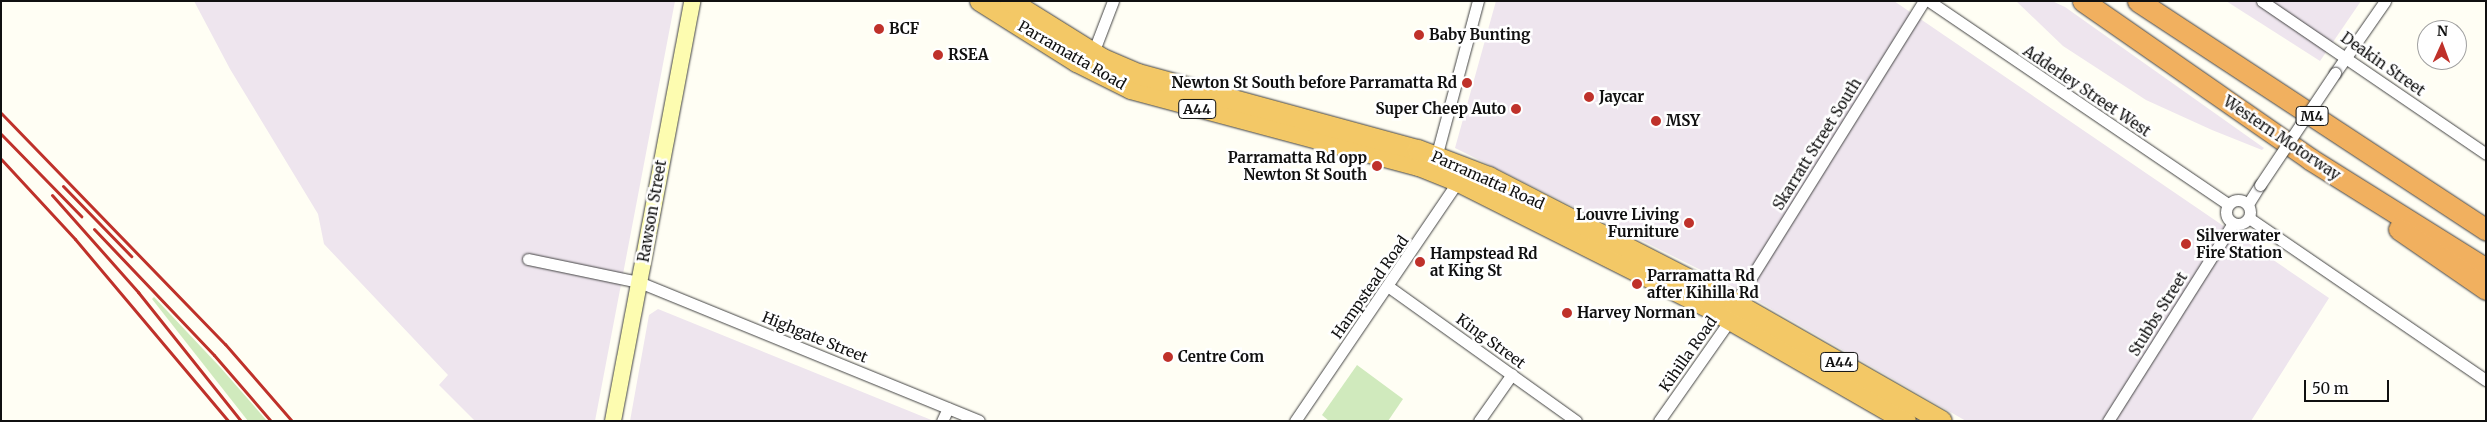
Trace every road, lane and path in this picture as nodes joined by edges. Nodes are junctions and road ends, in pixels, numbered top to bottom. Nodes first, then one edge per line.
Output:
1 (692, 1) edge
2 (980, 1) edge
3 (1010, 1) edge
4 (1113, 1) edge
5 (1478, 1) edge
6 (1924, 1) edge
7 (1929, 1) edge
8 (2082, 1) edge
9 (2138, 1) edge
10 (2262, 1) edge
11 (2384, 1) edge
12 (1093, 53) junction
13 (2346, 56) junction
14 (2486, 154) edge
15 (2310, 159) junction
16 (1435, 163) junction
17 (1462, 175) junction
18 (2228, 204) junction
19 (2248, 204) junction
20 (2249, 218) junction
21 (2233, 223) junction
22 (2486, 230) edge
23 (528, 259) dead end
24 (2486, 269) edge
25 (639, 282) junction
26 (1389, 286) junction
27 (2486, 289) edge
28 (1733, 312) junction
29 (1512, 374) junction
30 (2486, 380) edge
31 (948, 408) junction
32 (1301, 419) edge
33 (613, 421) edge
34 (942, 421) edge
35 (979, 421) edge
36 (1479, 421) edge
37 (1576, 421) edge
38 (1659, 421) edge
39 (1906, 421) edge
40 (1942, 421) edge
41 (2108, 421) edge

1 - 25 main road, Rawson Street
2 - 16 highway, Parramatta Road / A44
3 - 12 highway, Parramatta Road / A44
4 - 12 street
5 - 16 street
6 - 28 street, Skarratt Street South
7 - 18 street, Adderley Street West
8 - 15 highway, Western Motorway / M4
9 - 22 highway, M4
10 - 13 street, Deakin Street
11 - 13 street
12 - 16 highway, Parramatta Road / A44
13 - 14 street, Deakin Street
13 - 19 street, bridge
15 - 24 highway, Western Motorway / M4
15 - 27 highway, M4
16 - 17 highway, Parramatta Road / A44
17 - 26 street, Hampstead Road
17 - 28 highway, Parramatta Road / A44
18 - 19 street
18 - 21 street
19 - 20 street
20 - 21 street
20 - 30 street
21 - 41 street, Stubbs Street
23 - 25 street, Highgate Street
25 - 31 street, Highgate Street
25 - 33 main road, Rawson Street
26 - 29 street, King Street
26 - 32 street, Hampstead Road
28 - 38 street, Kihilla Road
28 - 39 highway, Parramatta Road / A44
28 - 40 highway, Parramatta Road / A44
29 - 36 street
29 - 37 street, King Street
31 - 34 street
31 - 35 street, Highgate Street

